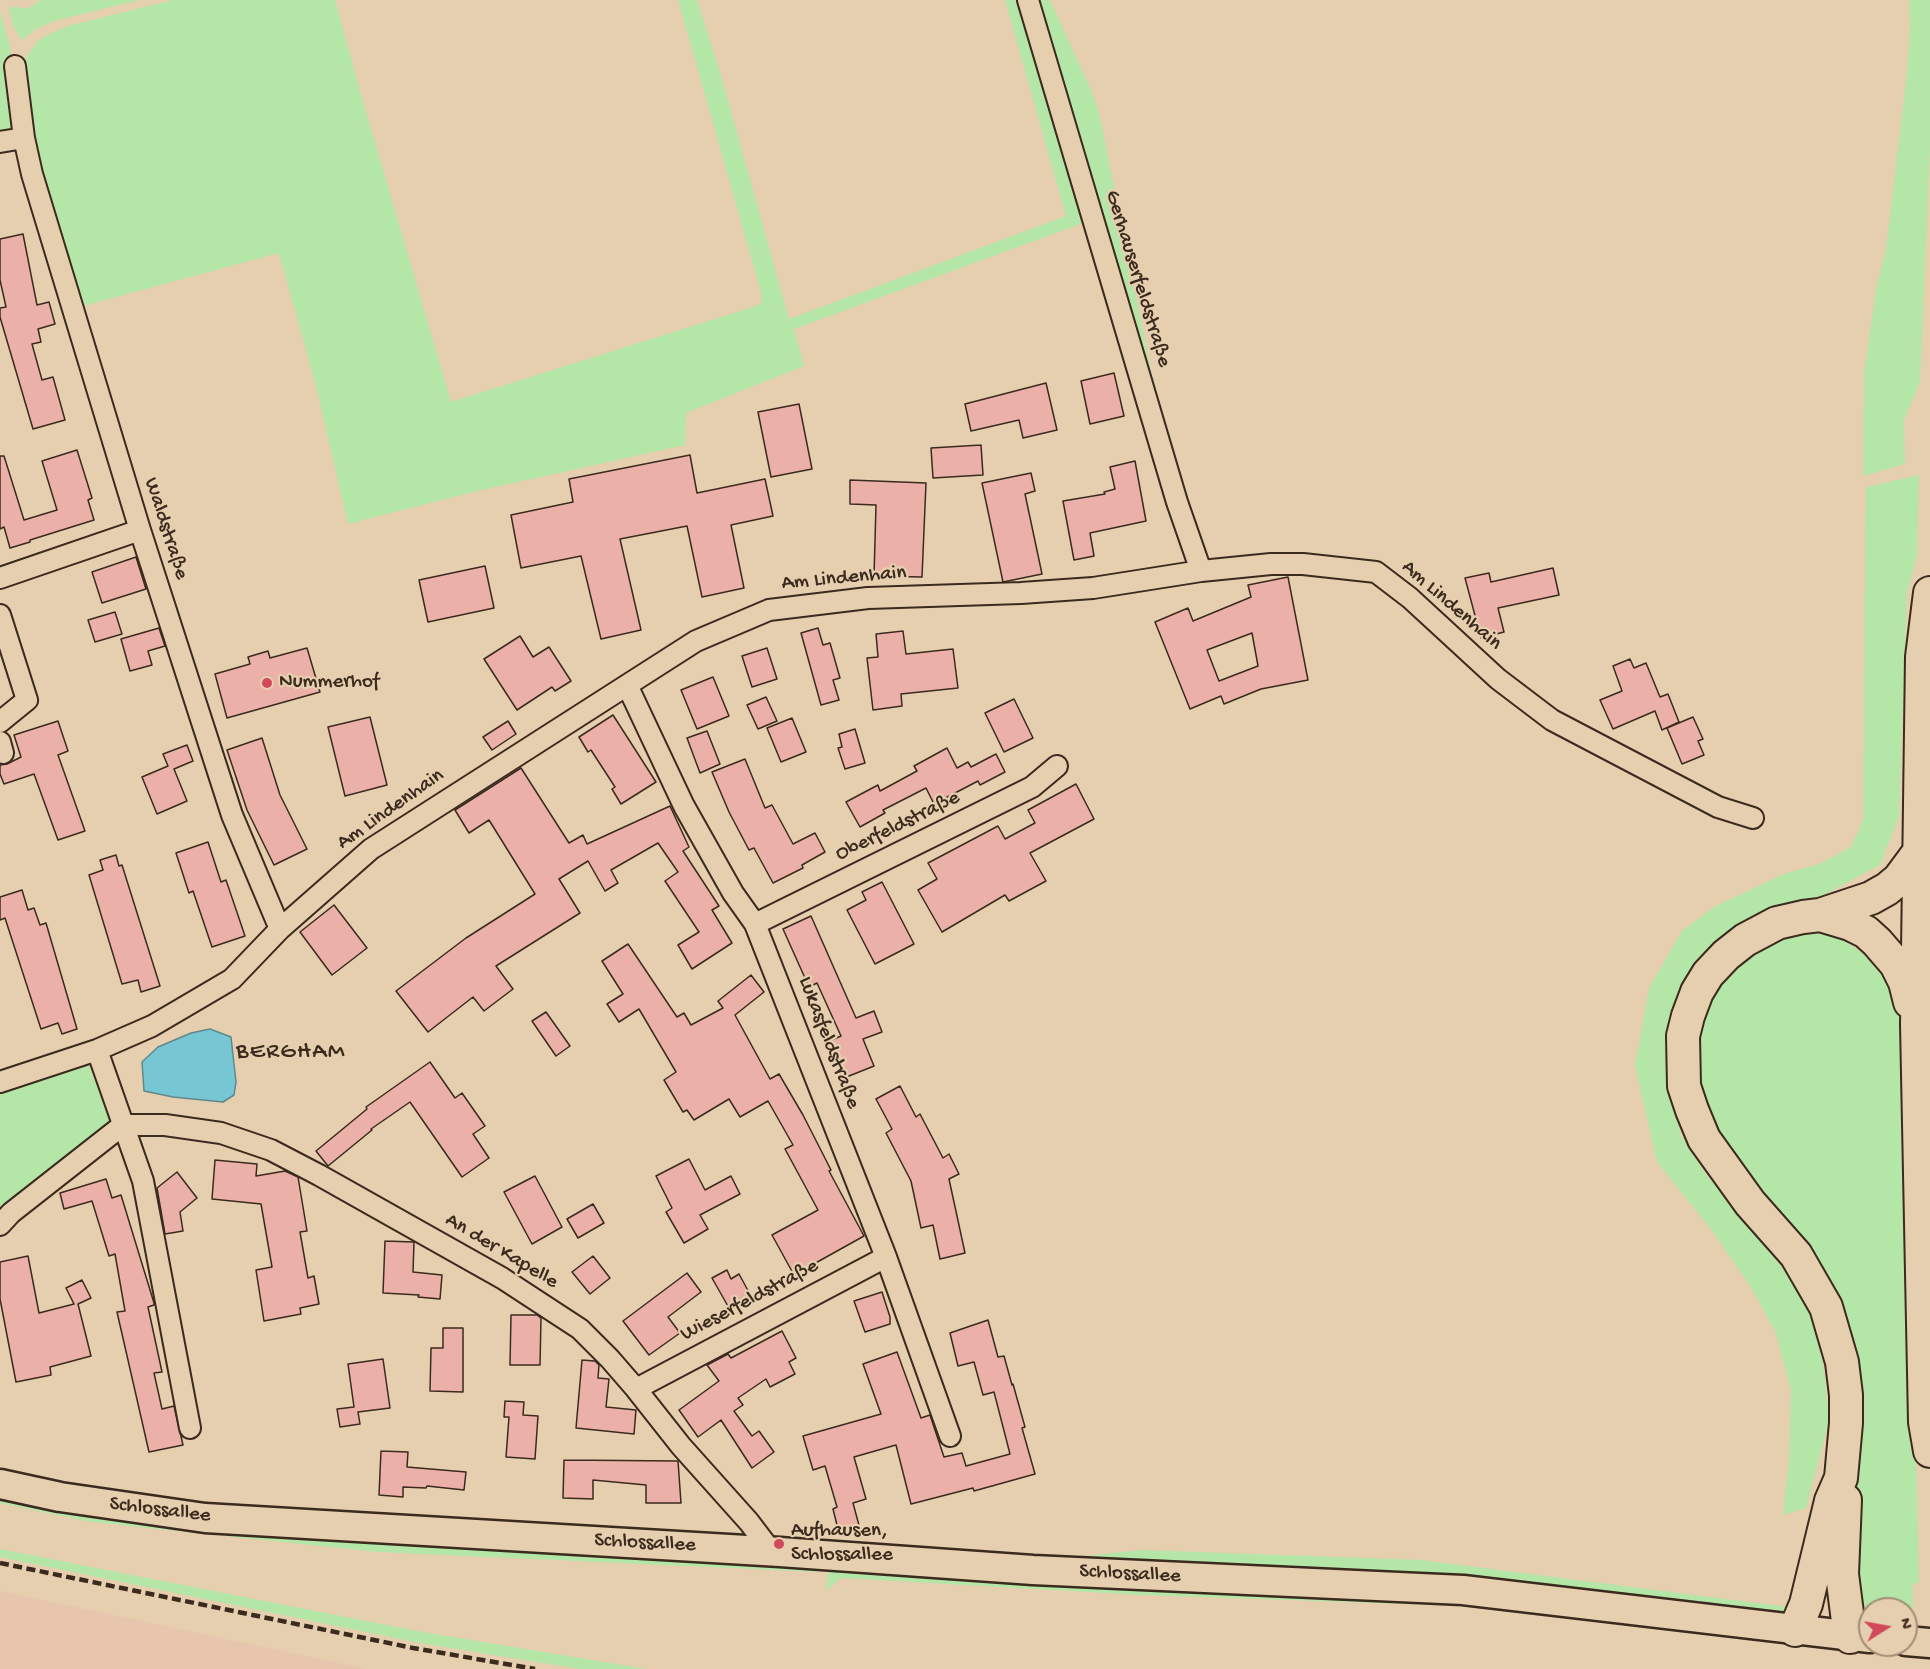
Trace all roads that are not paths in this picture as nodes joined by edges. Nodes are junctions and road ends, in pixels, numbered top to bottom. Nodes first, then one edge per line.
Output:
1 (1028, 0) edge
2 (15, 66) dead end
3 (24, 138) junction
4 (0, 142) edge
5 (140, 530) junction
6 (1201, 571) junction
7 (0, 578) edge
8 (1930, 592) edge
9 (0, 615) edge
10 (627, 685) junction
11 (0, 722) edge
12 (1057, 766) dead end
13 (1754, 818) dead end
14 (1919, 852) junction
15 (1820, 915) junction
16 (755, 924) junction
17 (280, 929) junction
18 (1917, 1024) junction
19 (96, 1050) junction
20 (0, 1082) edge
21 (123, 1125) junction
22 (0, 1226) edge
23 (886, 1257) junction
24 (636, 1389) junction
25 (190, 1428) dead end
26 (950, 1436) dead end
27 (1930, 1451) edge
28 (1841, 1478) junction
29 (0, 1484) edge
30 (771, 1551) junction
31 (1795, 1630) junction
32 (1858, 1630) edge
33 (1858, 1637) edge

1 - 6 street, Gerhauserfeldstraße
2 - 3 street, Waldstraße
3 - 4 street
3 - 5 street, Waldstraße
5 - 7 street
5 - 17 street, Waldstraße
6 - 10 street, Am Lindenhain
6 - 13 street, Am Lindenhain
8 - 14 main road
9 - 11 street
10 - 16 street, Lukasfeldstraße
10 - 17 street, Am Lindenhain
12 - 16 street, Oberfeldstraße
14 - 15 main road
14 - 18 main road
15 - 18 main road
15 - 28 main road
16 - 23 street, Lukasfeldstraße
17 - 19 street, Am Lindenhain
18 - 27 main road
19 - 20 street, Am Lindenhain
19 - 21 street
21 - 22 street
21 - 24 street, An der Kapelle
21 - 25 street
23 - 24 street, Wieserfeldstraße
23 - 26 street, Lukasfeldstraße
24 - 30 street, An der Kapelle
28 - 31 main road
28 - 32 main road
29 - 30 main road, Schlossallee
30 - 31 main road, Schlossallee
31 - 33 main road, Schlossallee

